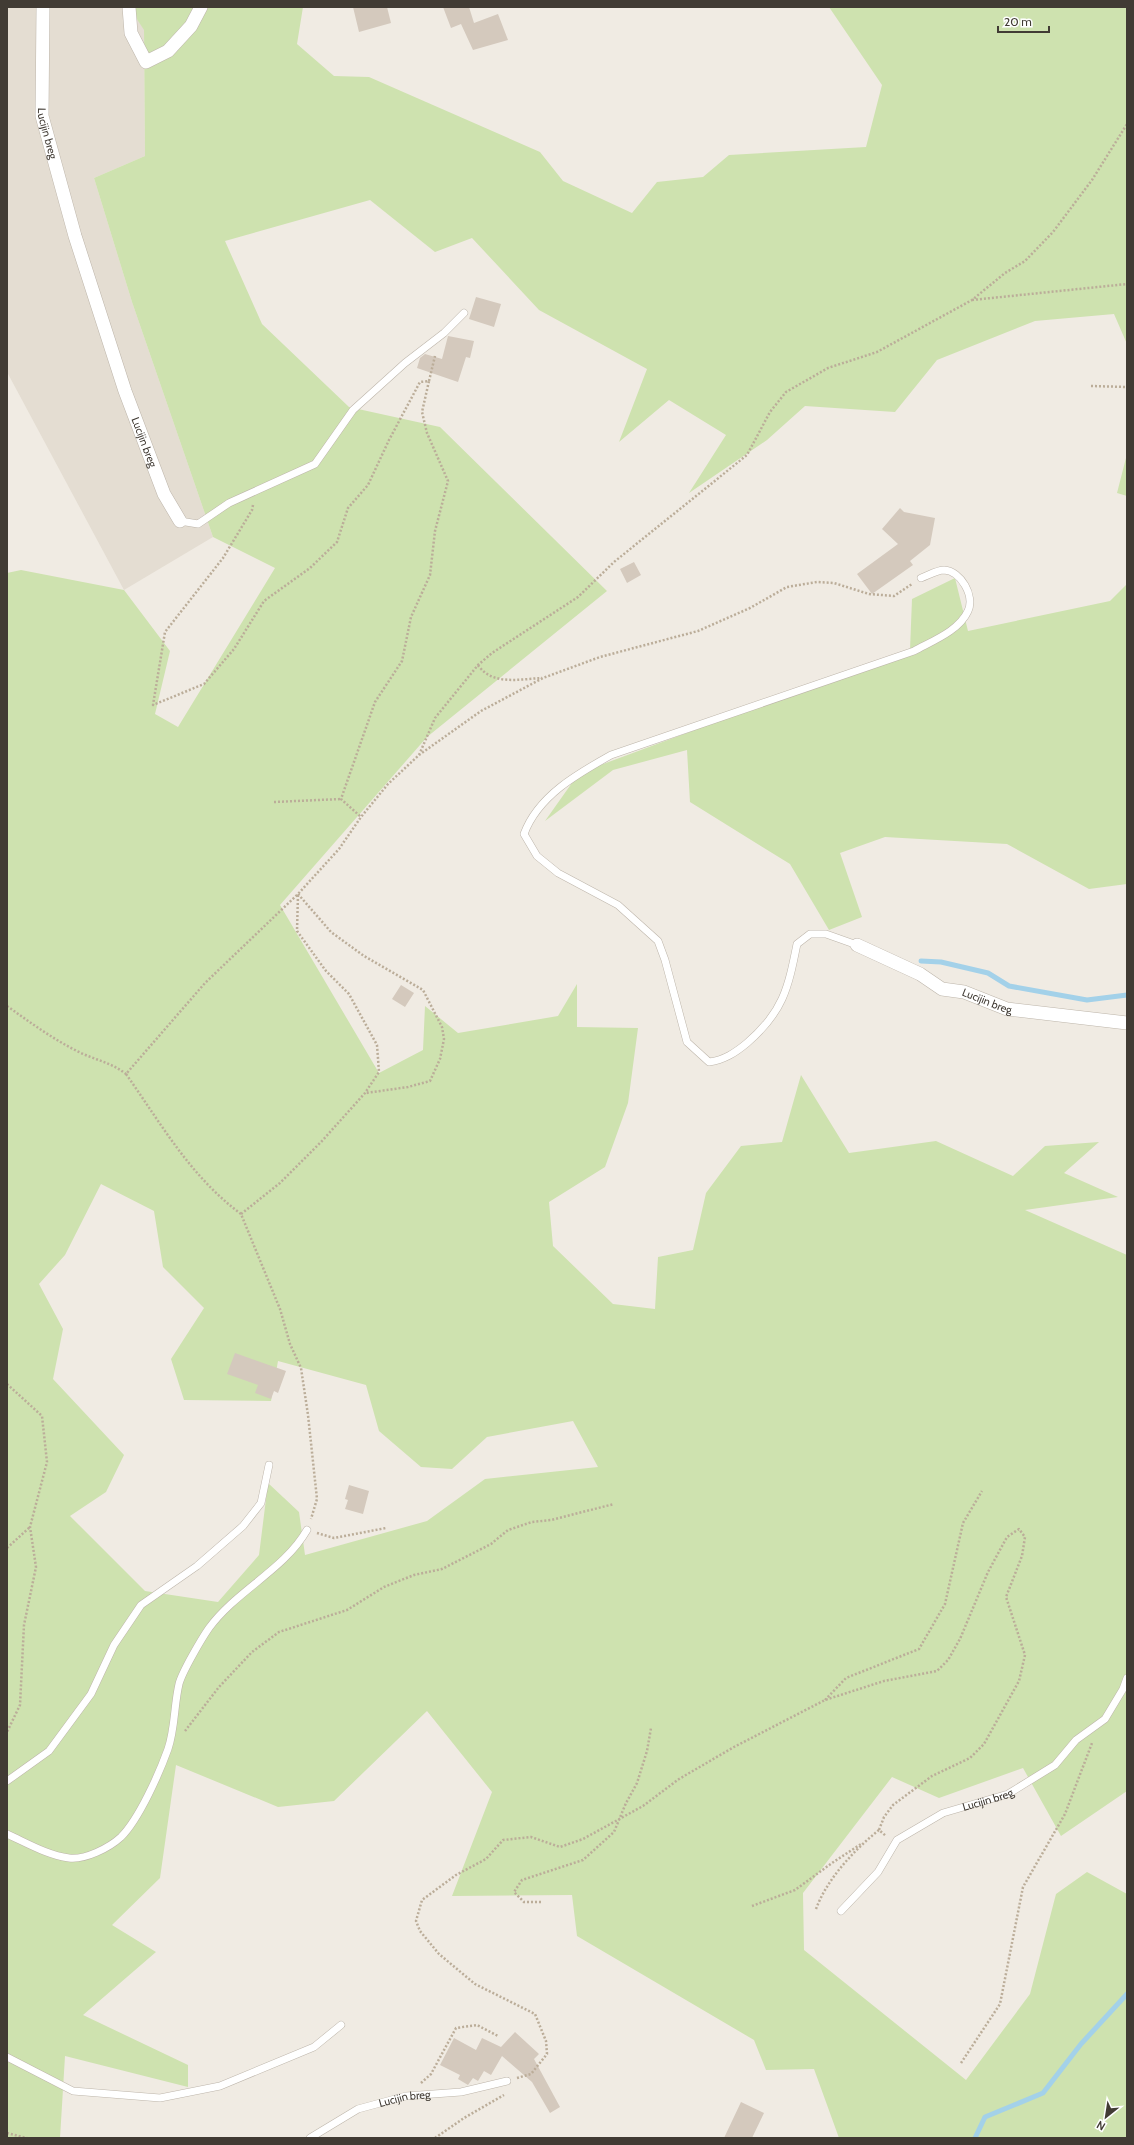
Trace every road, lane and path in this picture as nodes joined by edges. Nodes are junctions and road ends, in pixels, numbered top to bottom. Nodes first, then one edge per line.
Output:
1 (43, 7) edge
2 (129, 7) edge
3 (201, 7) edge
4 (1127, 124) edge
5 (1127, 284) edge
6 (972, 300) junction
7 (464, 313) dead end
8 (1091, 386) dead end
9 (1127, 387) edge
10 (256, 491) junction
11 (180, 521) joint
12 (920, 578) joint
13 (478, 666) junction
14 (543, 678) junction
15 (419, 755) junction
16 (341, 800) junction
17 (274, 802) dead end
18 (361, 817) junction
19 (298, 894) junction
20 (857, 945) joint
21 (7, 1006) edge
22 (1127, 1023) edge
23 (126, 1074) junction
24 (365, 1093) junction
25 (241, 1214) junction
26 (7, 1384) edge
27 (269, 1465) dead end
28 (982, 1491) dead end
29 (614, 1504) dead end
30 (30, 1527) junction
31 (386, 1528) dead end
32 (307, 1530) junction
33 (7, 1548) edge
34 (1127, 1678) edge
35 (825, 1700) junction
36 (651, 1728) dead end
37 (7, 1732) edge
38 (1093, 1742) dead end
39 (168, 1748) junction
40 (7, 1781) edge
41 (620, 1817) junction
42 (879, 1830) junction
43 (7, 1834) edge
44 (897, 1840) junction
45 (861, 1844) junction
46 (541, 1902) dead end
47 (752, 1906) dead end
48 (816, 1909) dead end
49 (841, 1911) dead end
50 (341, 2025) dead end
51 (498, 2036) dead end
52 (7, 2057) edge
53 (961, 2063) dead end
54 (507, 2081) junction
55 (406, 2096) junction
56 (7, 2133) edge
57 (27, 2138) edge
58 (310, 2138) edge
59 (435, 2138) edge

1 - 11 street, Lucijin breg
2 - 3 street
4 - 6 path
5 - 6 path
6 - 13 path
7 - 10 lane, Lucijin breg
8 - 9 path
10 - 11 lane, Lucijin breg
10 - 16 path
12 - 14 path
12 - 20 lane
13 - 14 path
13 - 15 path
14 - 15 path
15 - 18 path
16 - 17 path
16 - 18 path
18 - 19 path
19 - 23 path
19 - 24 path
19 - 24 path
20 - 22 street, Lucijin breg
21 - 23 path
23 - 25 path
24 - 25 path
25 - 32 path
26 - 30 path
27 - 40 lane
28 - 35 path
29 - 39 path
30 - 33 path
30 - 37 path
31 - 32 path
32 - 39 lane
34 - 44 lane, Lucijin breg
35 - 41 path
35 - 42 path
36 - 41 path
38 - 53 path
39 - 43 lane
41 - 46 path
41 - 54 path
42 - 44 path
42 - 45 path
44 - 49 lane, Lucijin breg
45 - 47 path
45 - 48 path
50 - 52 lane
51 - 55 path
54 - 55 lane, Lucijin breg
54 - 59 path
55 - 58 lane, Lucijin breg
56 - 57 path

